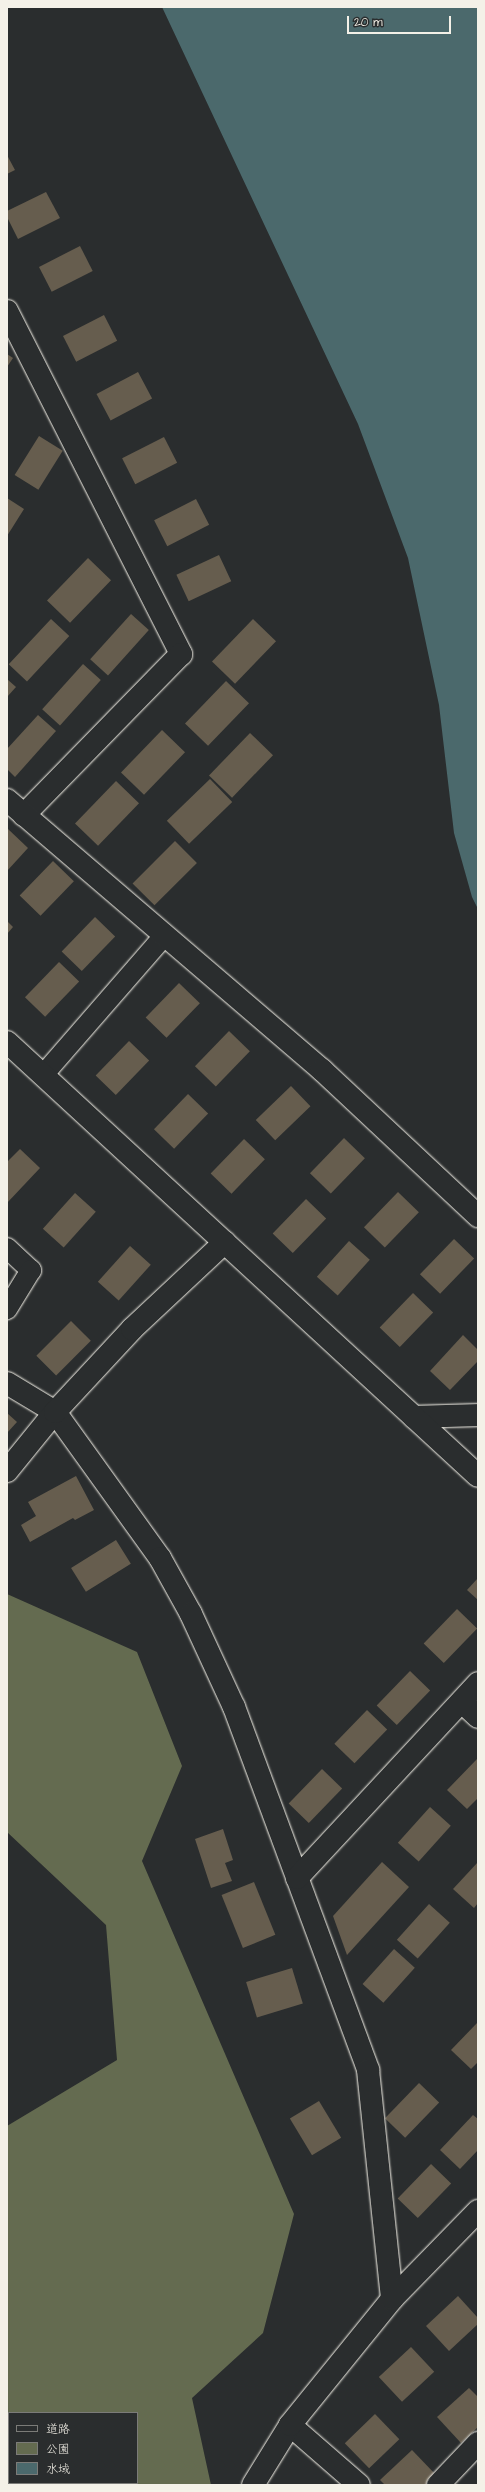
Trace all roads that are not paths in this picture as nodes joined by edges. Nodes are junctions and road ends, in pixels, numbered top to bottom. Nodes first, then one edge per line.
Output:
1 (7, 311) edge
2 (7, 800) edge
3 (24, 815) junction
4 (165, 936) junction
5 (7, 1042) edge
6 (44, 1074) junction
7 (478, 1216) edge
8 (225, 1242) junction
9 (7, 1248) edge
10 (7, 1309) edge
11 (7, 1383) edge
12 (55, 1412) junction
13 (478, 1415) edge
14 (414, 1418) junction
15 (7, 1471) edge
16 (478, 1476) edge
17 (478, 1683) edge
18 (462, 1702) junction
19 (478, 1717) edge
20 (297, 1878) junction
21 (478, 2211) edge
22 (392, 2299) junction
23 (290, 2425) junction
24 (478, 2443) edge
25 (253, 2485) edge
26 (359, 2485) edge
27 (438, 2485) edge

1 - 3 street
2 - 3 street
3 - 4 street
4 - 6 lane
4 - 7 street
5 - 6 street
6 - 8 street
8 - 12 street
8 - 14 street
9 - 10 lane
11 - 12 street
12 - 15 street
12 - 20 street
13 - 14 street
14 - 16 street
17 - 18 street
18 - 19 street
18 - 20 street
20 - 22 street
21 - 22 street
22 - 23 street
23 - 25 street
23 - 26 street
24 - 27 street

